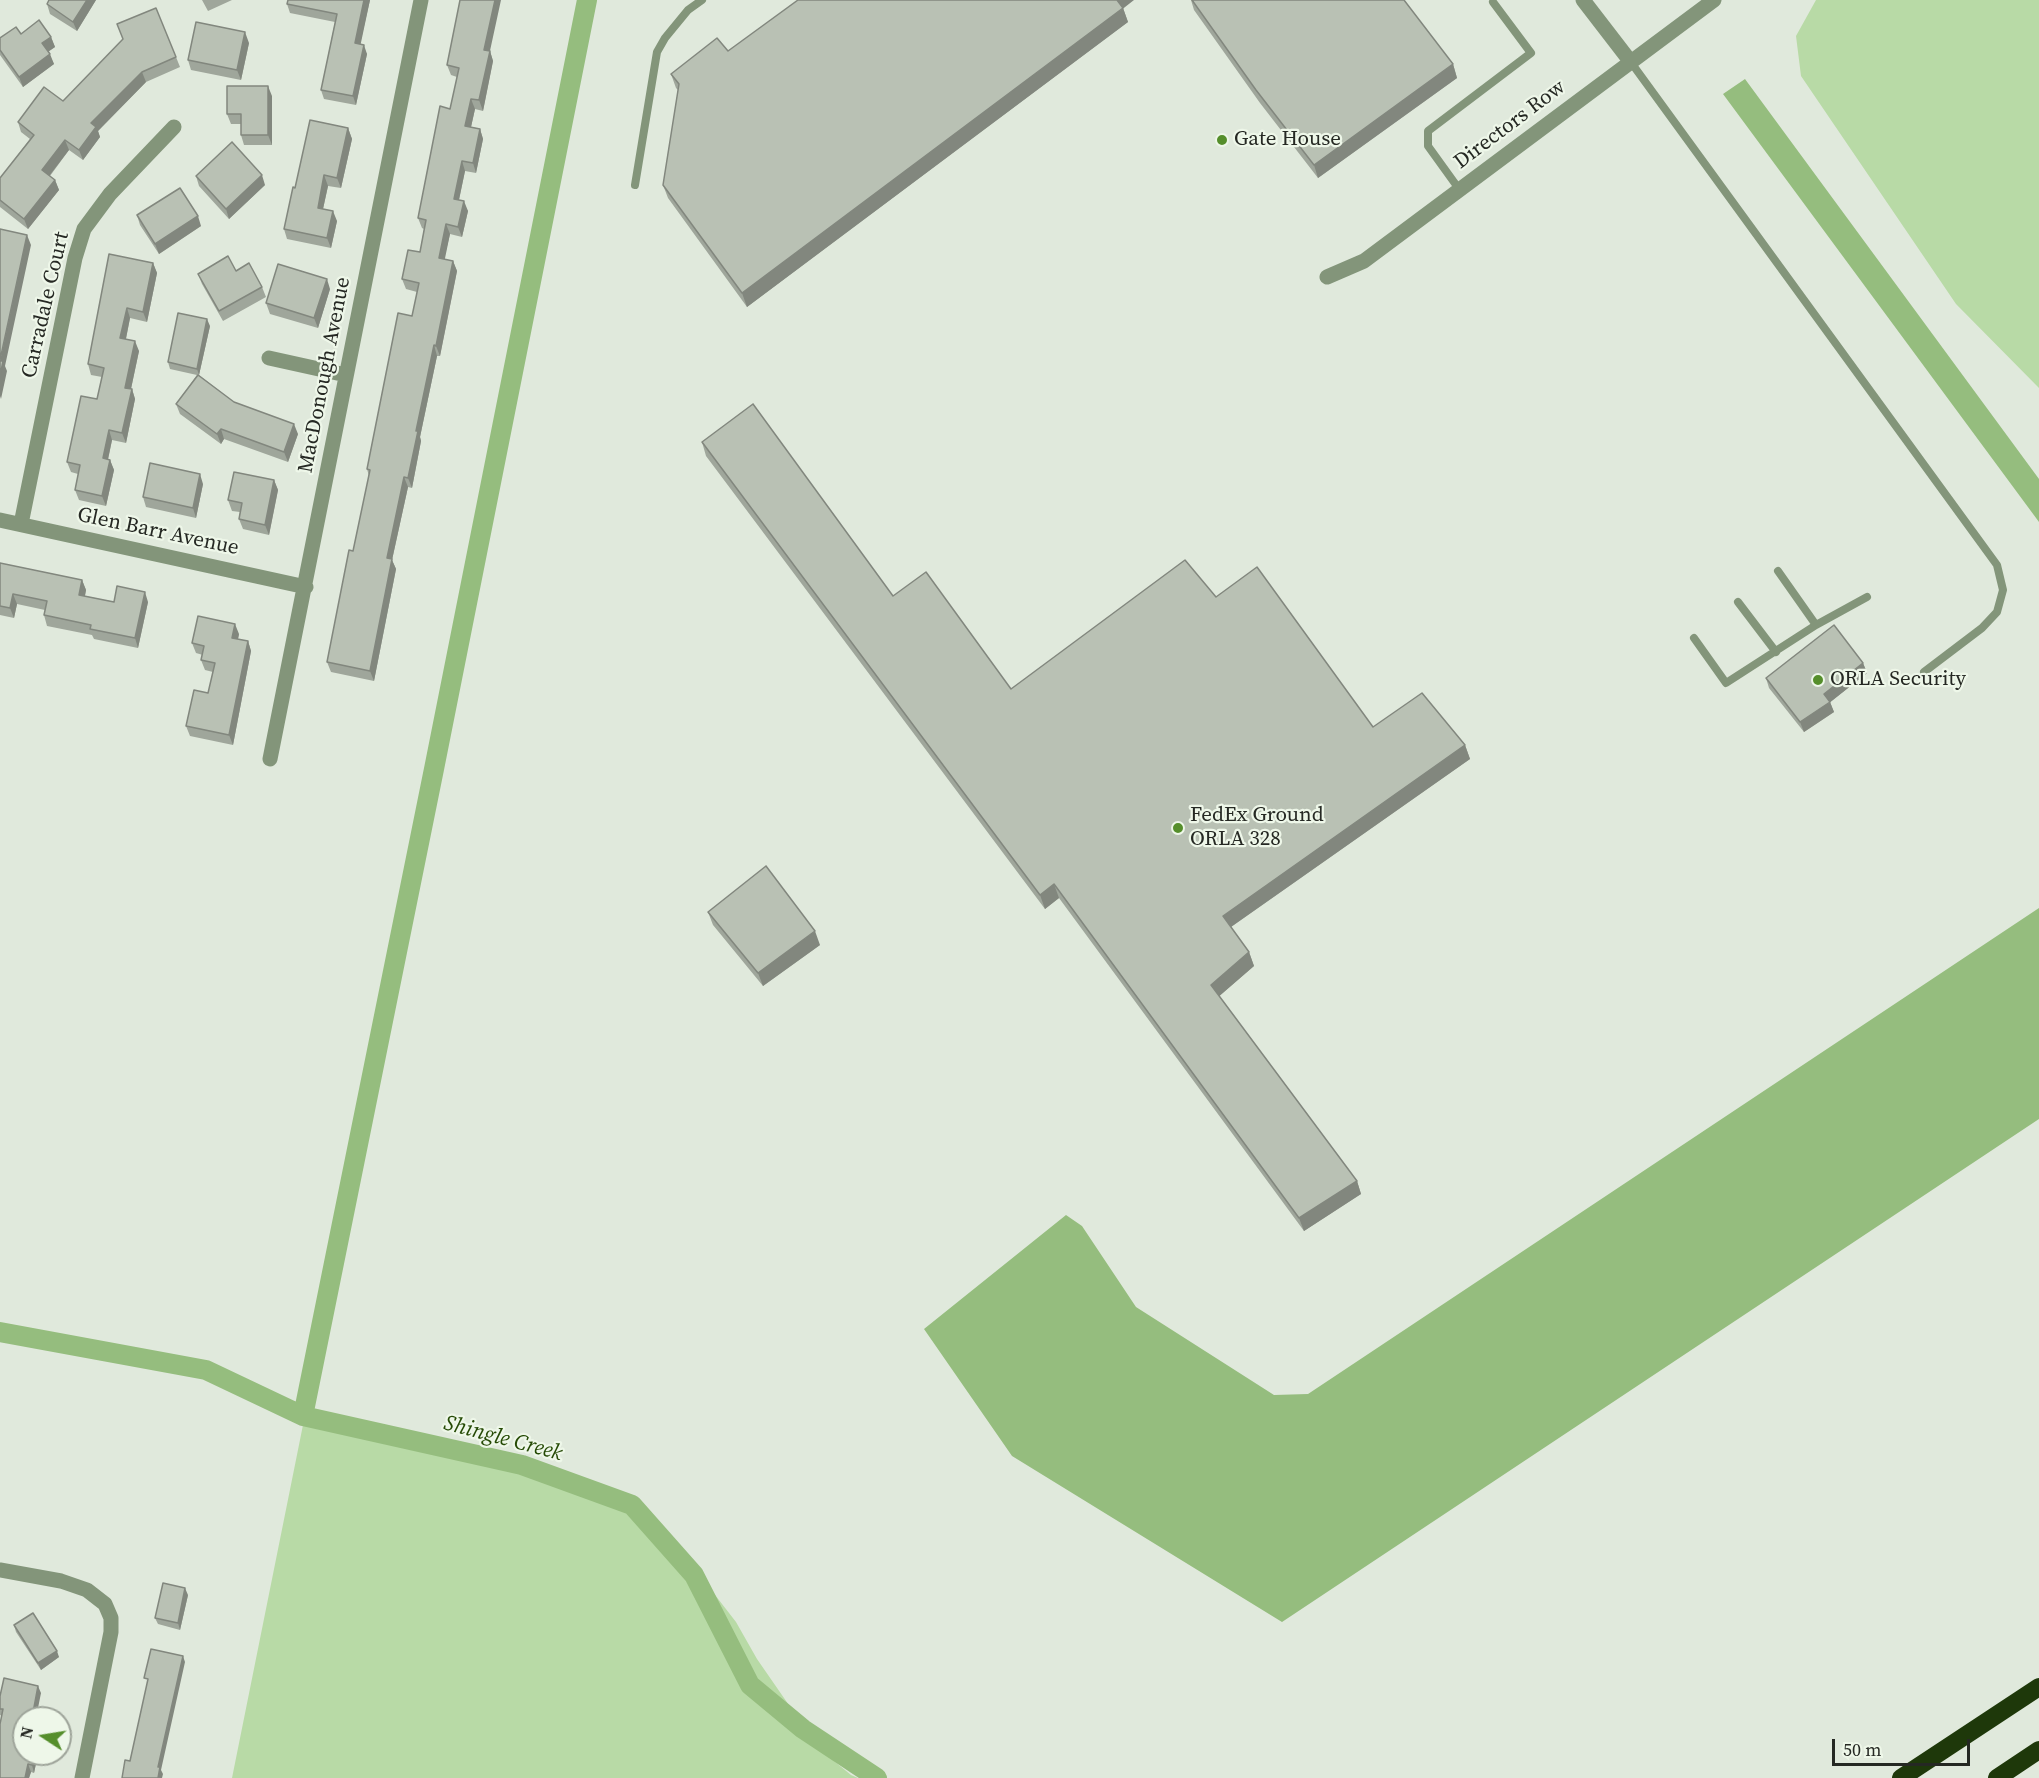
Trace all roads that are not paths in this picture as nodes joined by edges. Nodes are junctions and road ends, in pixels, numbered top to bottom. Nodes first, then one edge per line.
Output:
1 (421, 0) edge
2 (702, 0) edge
3 (1583, 0) edge
4 (1714, 0) edge
5 (1493, 1) edge
6 (1630, 62) junction
7 (174, 127) dead end
8 (635, 186) dead end
9 (1459, 189) junction
10 (1326, 277) dead end
11 (269, 358) dead end
12 (345, 375) junction
13 (0, 520) edge
14 (21, 524) junction
15 (1778, 572) dead end
16 (306, 587) junction
17 (1867, 597) dead end
18 (1738, 602) dead end
19 (1816, 625) junction
20 (1694, 638) dead end
21 (1776, 652) junction
22 (1924, 672) dead end
23 (270, 759) dead end
24 (0, 1570) edge
25 (2039, 1687) edge
26 (2039, 1750) edge
27 (82, 1778) edge
28 (1901, 1778) edge
29 (1997, 1778) edge

1 - 12 street, MacDonough Avenue
2 - 8 lane
3 - 6 street
4 - 6 street, Directors Row
5 - 9 lane
6 - 9 street, Directors Row
6 - 22 lane
7 - 14 street, Carradale Court
9 - 10 street, Directors Row
11 - 12 street
12 - 16 street, MacDonough Avenue
13 - 14 street, Glen Barr Avenue
14 - 16 street, Glen Barr Avenue
15 - 19 lane
16 - 23 street, MacDonough Avenue
17 - 19 lane
18 - 21 lane
19 - 21 lane
20 - 21 lane
24 - 27 street
25 - 28 highway
26 - 29 highway

